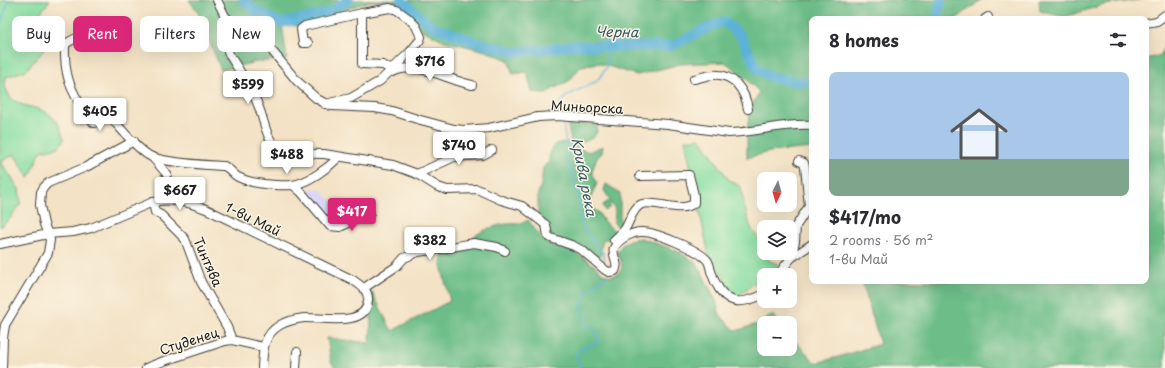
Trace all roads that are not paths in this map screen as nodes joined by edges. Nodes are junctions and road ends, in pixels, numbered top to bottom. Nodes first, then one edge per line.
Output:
1 (217, 0) edge
2 (362, 13) junction
3 (1165, 15) edge
4 (1149, 22) edge
5 (73, 39) edge
6 (308, 43) dead end
7 (228, 52) dead end
8 (389, 72) junction
9 (694, 79) dead end
10 (472, 85) dead end
11 (325, 104) junction
12 (748, 109) dead end
13 (86, 112) junction
14 (109, 116) junction
15 (809, 125) edge
16 (134, 141) junction
17 (492, 150) dead end
18 (339, 157) junction
19 (153, 158) junction
20 (799, 161) dead end
21 (167, 174) dead end
22 (417, 174) junction
23 (640, 176) dead end
24 (293, 185) junction
25 (153, 202) junction
26 (370, 213) dead end
27 (797, 224) edge
28 (48, 234) junction
29 (0, 244) edge
30 (809, 246) edge
31 (505, 251) dead end
32 (614, 253) junction
33 (797, 254) edge
34 (789, 260) edge
35 (783, 268) edge
36 (364, 288) junction
37 (757, 297) edge
38 (232, 340) junction
39 (263, 347) junction
40 (297, 352) dead end
41 (2, 368) edge
42 (146, 368) edge
43 (262, 368) edge
44 (296, 368) edge

1 - 11 street, Миньорска
2 - 6 street
2 - 8 street
2 - 8 street
3 - 4 street
5 - 13 street
7 - 18 street
8 - 10 street
8 - 11 street
9 - 12 street
11 - 15 street, Миньорска
13 - 14 street
13 - 14 street
14 - 16 street
16 - 19 street
16 - 28 street
17 - 22 street
18 - 22 street
18 - 24 street
19 - 21 street
19 - 24 street
20 - 27 street
22 - 32 street
23 - 32 street
24 - 26 street
25 - 28 street, 1-ви Май
25 - 36 street, 1-ви Май
25 - 38 street, Тинтява
28 - 29 street, 1-ви Май
28 - 41 street
30 - 33 street
31 - 36 street
32 - 37 street
34 - 35 street
36 - 39 street
38 - 39 street, Студенец
38 - 42 street, Студенец
39 - 43 street
40 - 44 street

